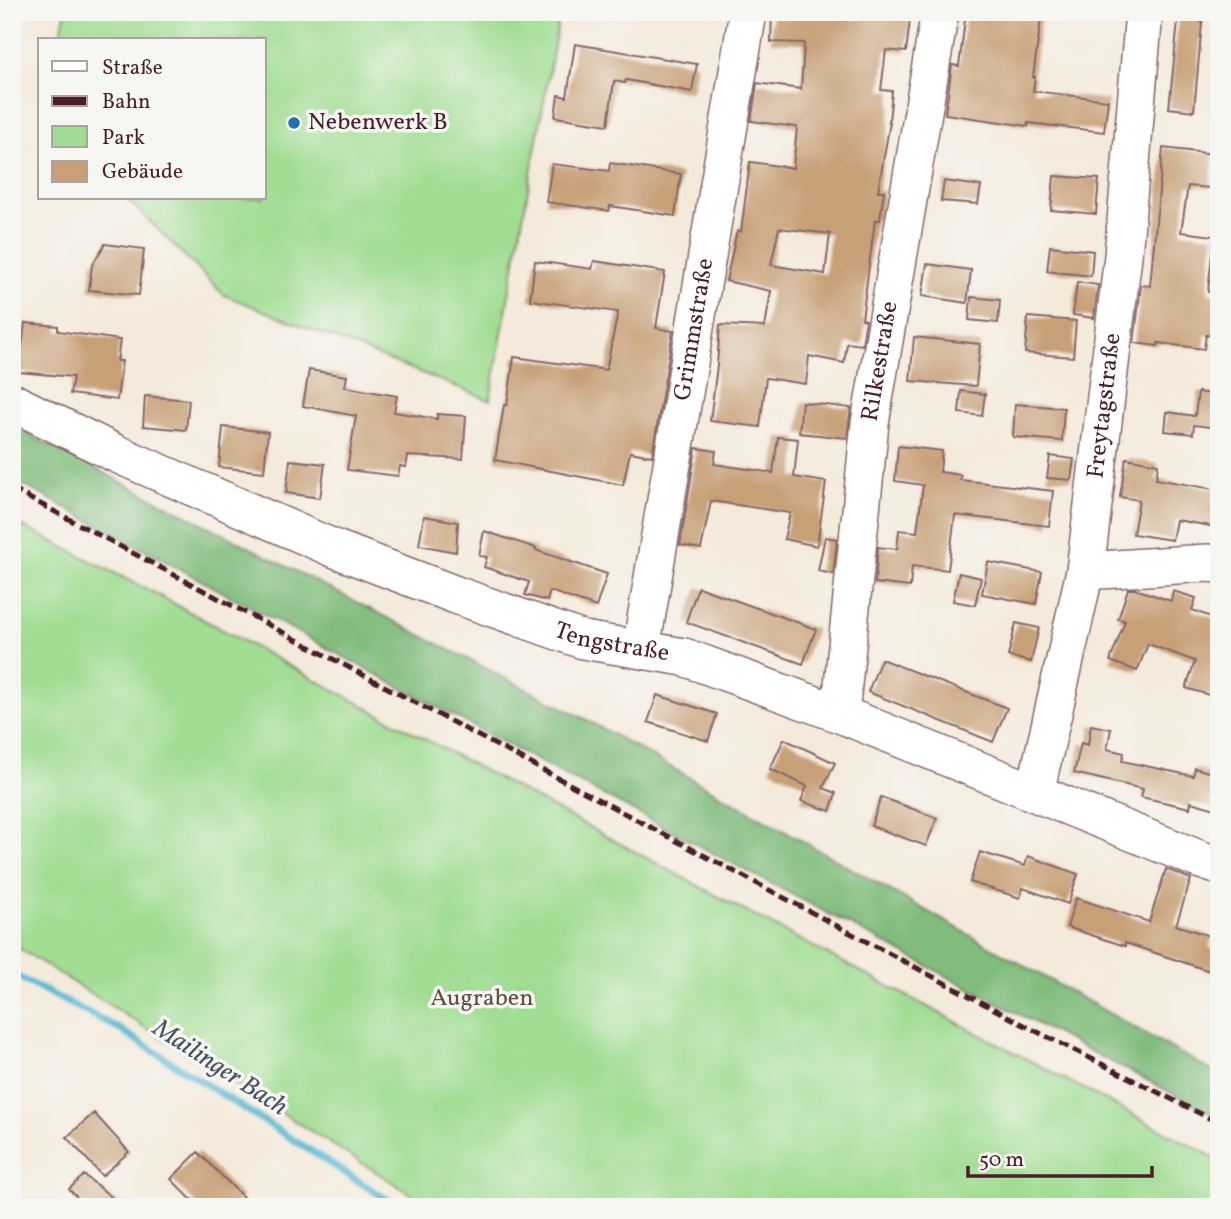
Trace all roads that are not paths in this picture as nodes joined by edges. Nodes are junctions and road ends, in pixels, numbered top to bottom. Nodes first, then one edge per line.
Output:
1 (748, 12) edge
2 (940, 12) edge
3 (1144, 12) edge
4 (12, 402) edge
5 (1219, 564) edge
6 (1084, 571) junction
7 (641, 649) junction
8 (840, 714) junction
9 (1035, 793) junction
10 (1219, 866) edge

1 - 7 street, Grimmstraße
2 - 8 street, Rilkestraße
3 - 6 street, Freytagstraße
4 - 7 street, Tengstraße
5 - 6 street
6 - 9 street, Freytagstraße
7 - 8 street, Tengstraße
8 - 9 street, Tengstraße
9 - 10 street, Tengstraße

